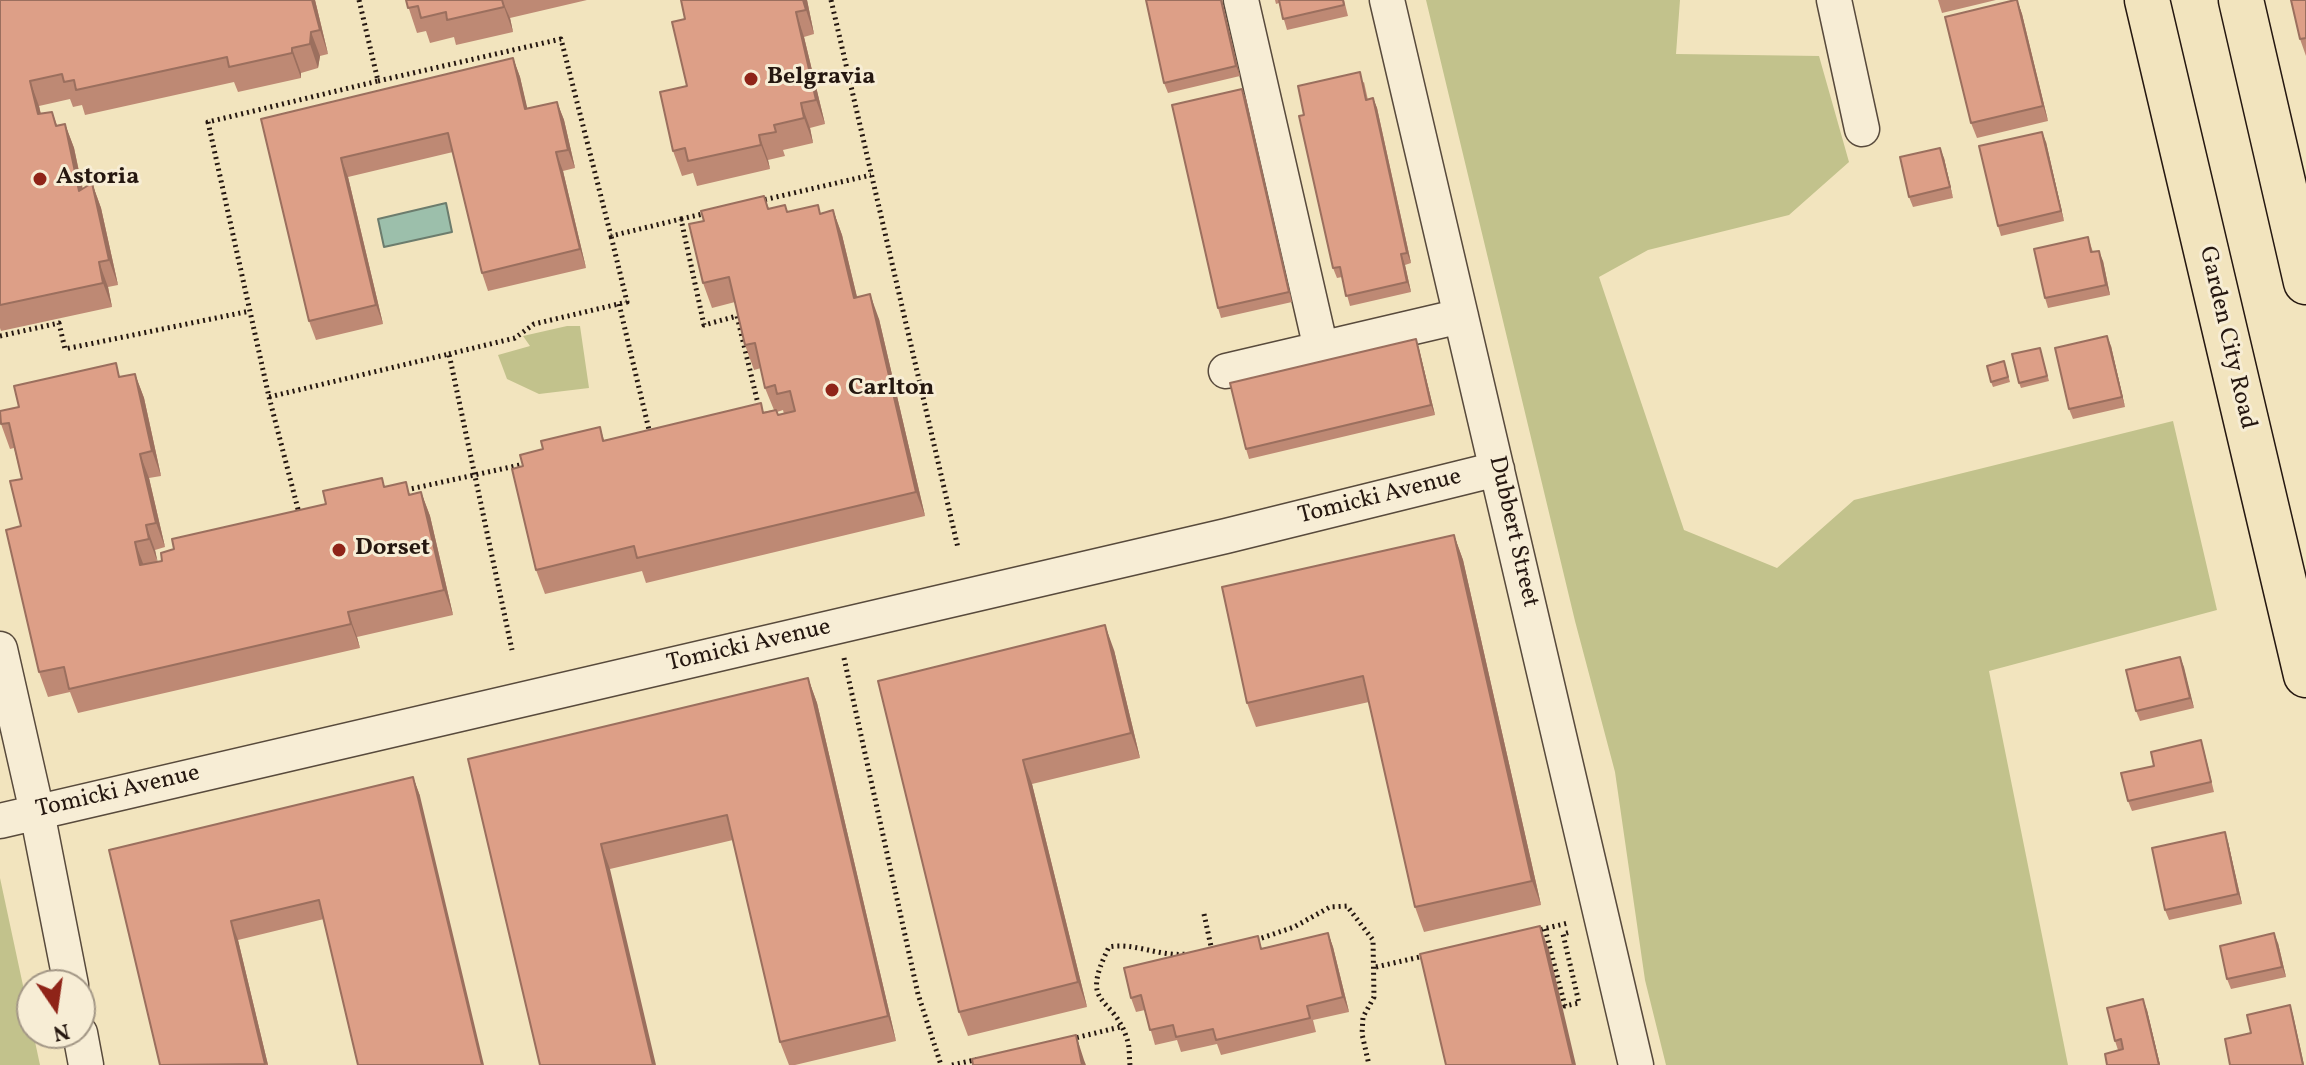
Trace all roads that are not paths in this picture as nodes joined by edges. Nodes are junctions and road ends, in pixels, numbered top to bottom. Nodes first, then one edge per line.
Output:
1 (1241, 0) edge
2 (1387, 0) edge
3 (1834, 0) edge
4 (2147, 0) edge
5 (2241, 0) edge
6 (1862, 129) dead end
7 (2306, 282) edge
8 (1461, 316) junction
9 (1321, 349) junction
10 (1226, 371) dead end
11 (1497, 469) junction
12 (0, 649) edge
13 (2306, 675) edge
14 (37, 812) junction
15 (0, 821) edge
16 (68, 969) edge
17 (1636, 1065) edge

1 - 9 street
2 - 8 street, Dubbert Street
3 - 6 street
4 - 13 main road, Garden City Road
5 - 7 main road
8 - 9 street
8 - 11 street, Dubbert Street
9 - 10 street
11 - 14 street, Tomicki Avenue
11 - 17 street, Dubbert Street
12 - 14 street
14 - 15 street, Tomicki Avenue
14 - 16 street

